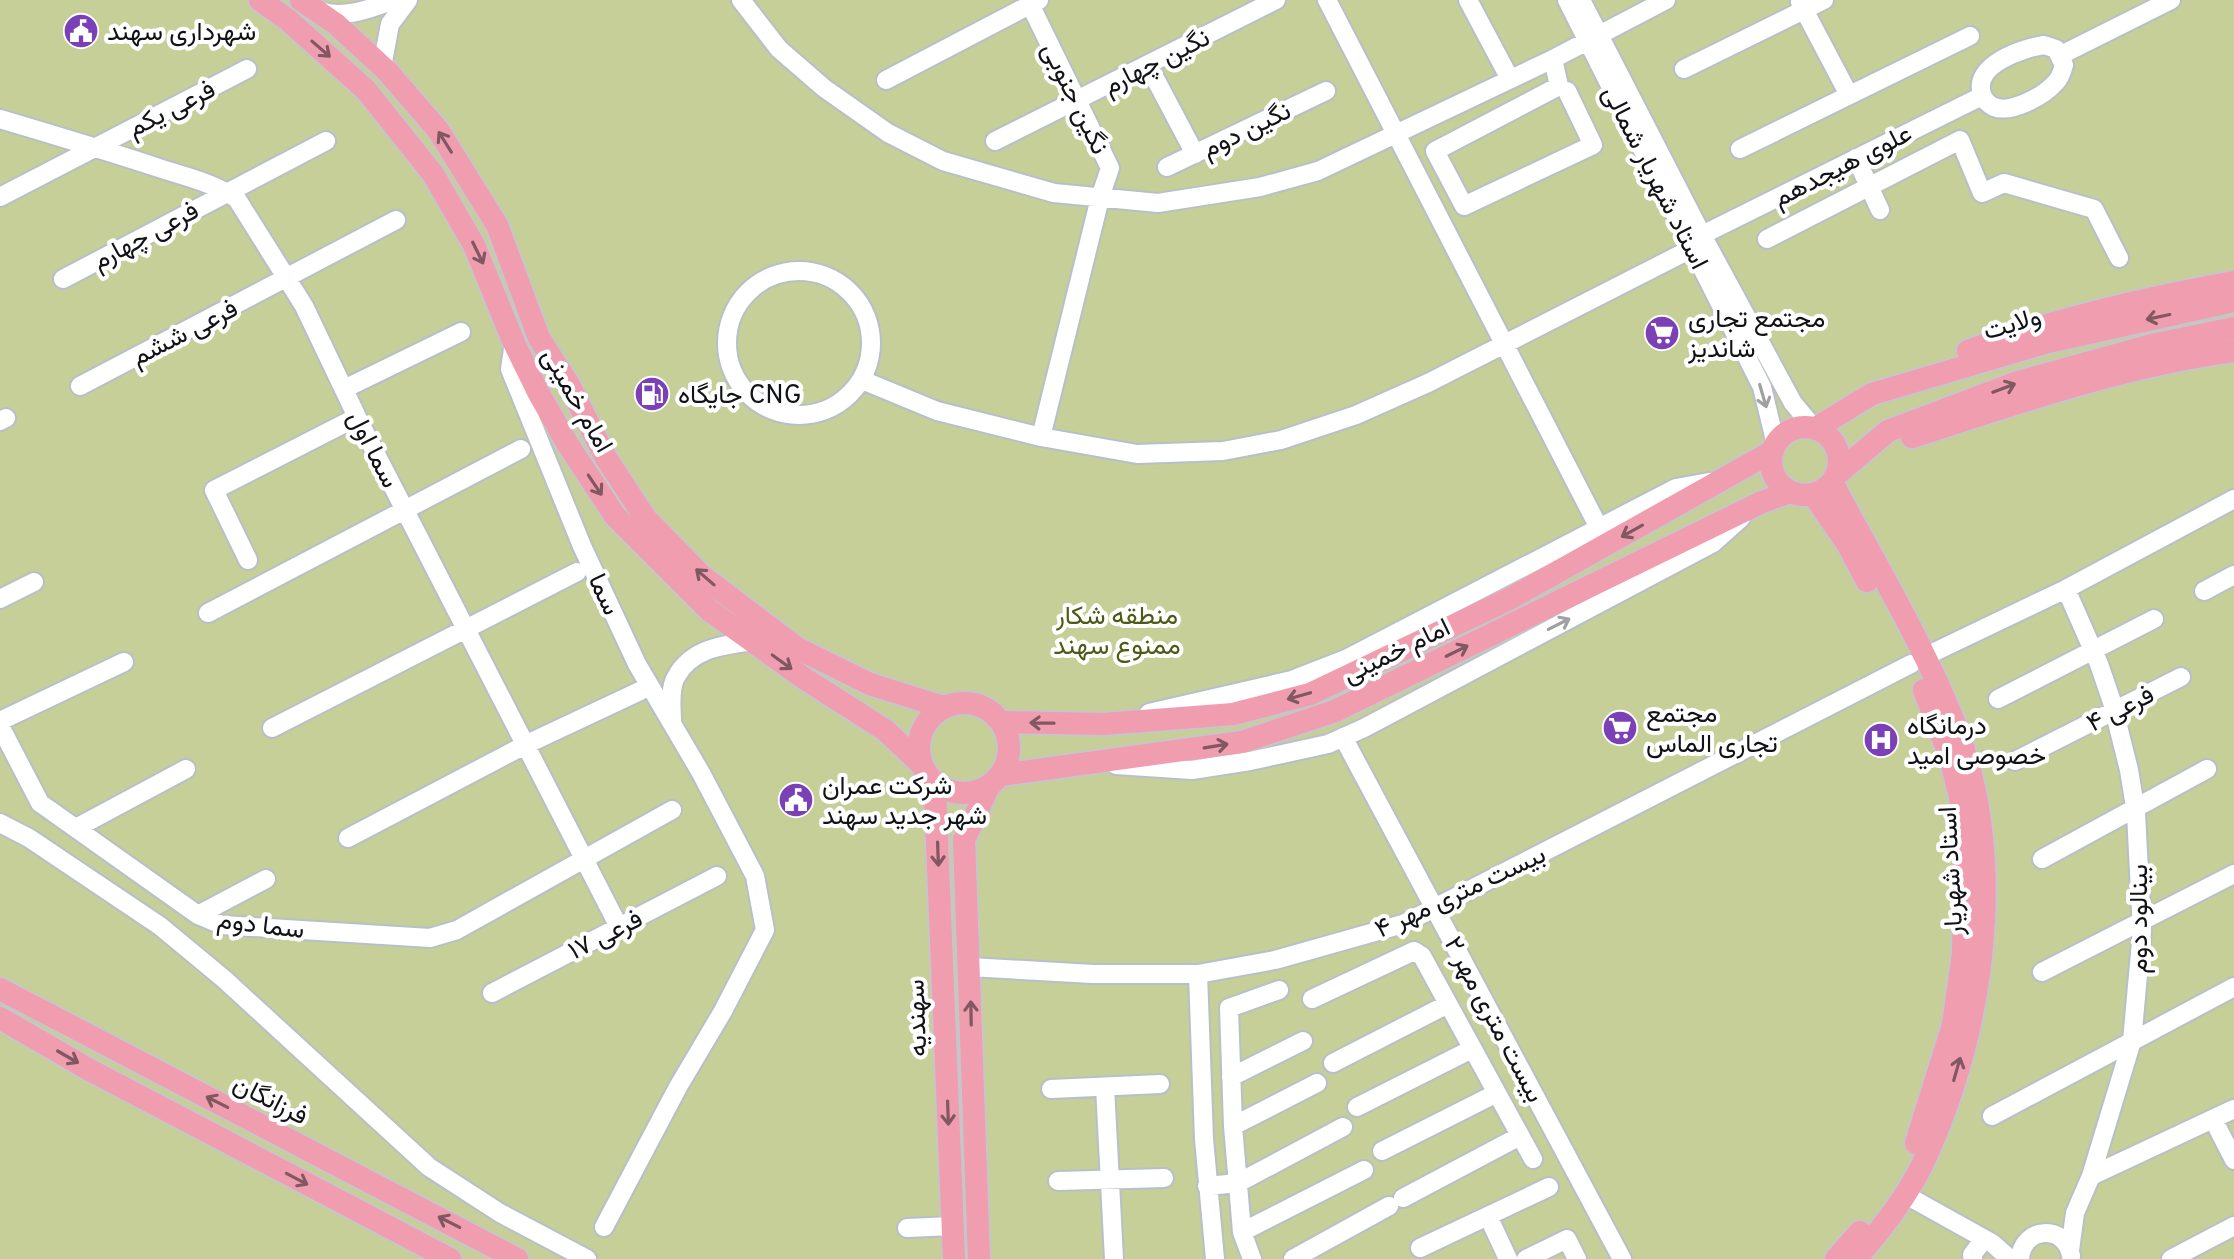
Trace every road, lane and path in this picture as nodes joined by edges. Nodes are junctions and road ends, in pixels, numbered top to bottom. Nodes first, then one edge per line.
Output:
1 (260, 0) edge
2 (394, 0) edge
3 (408, 0) edge
4 (741, 0) edge
5 (1276, 0) edge
6 (1327, 0) edge
7 (1468, 0) edge
8 (1567, 0) edge
9 (1581, 0) edge
10 (1666, 0) edge
11 (1824, 0) edge
12 (2171, 0) edge
13 (1032, 2) edge
14 (308, 5) edge
15 (1802, 5) edge
16 (1970, 36) dead end
17 (1593, 38) junction
18 (2061, 55) junction
19 (1553, 59) junction
20 (1148, 65) junction
21 (382, 67) junction
22 (247, 69) dead end
23 (1684, 69) dead end
24 (1510, 79) junction
25 (886, 80) dead end
26 (1326, 91) dead end
27 (1567, 91) dead end
28 (1849, 95) junction
29 (1982, 96) junction
30 (1078, 100) junction
31 (0, 119) edge
32 (1396, 135) junction
33 (326, 141) dead end
34 (995, 141) dead end
35 (94, 146) junction
36 (1740, 149) dead end
37 (1195, 154) junction
38 (1856, 158) junction
39 (1167, 167) dead end
40 (1869, 187) junction
41 (226, 191) junction
42 (0, 197) edge
43 (1100, 198) junction
44 (1880, 210) dead end
45 (396, 220) dead end
46 (1767, 239) dead end
47 (1698, 242) junction
48 (2119, 258) dead end
49 (288, 278) junction
50 (63, 279) dead end
51 (2234, 282) edge
52 (2234, 301) edge
53 (2234, 328) edge
54 (461, 332) dead end
55 (514, 343) junction
56 (1503, 346) junction
57 (2234, 351) edge
58 (862, 380) junction
59 (80, 386) dead end
60 (344, 389) junction
61 (1872, 394) junction
62 (357, 417) junction
63 (1815, 428) junction
64 (1041, 437) junction
65 (1774, 448) junction
66 (521, 449) dead end
67 (1861, 453) junction
68 (1724, 480) junction
69 (1828, 483) junction
70 (1790, 492) junction
71 (2234, 499) edge
72 (1756, 505) junction
73 (405, 509) junction
74 (1598, 526) junction
75 (248, 560) dead end
76 (577, 572) dead end
77 (2234, 575) edge
78 (34, 582) dead end
79 (2066, 589) junction
80 (2204, 591) dead end
81 (0, 599) edge
82 (208, 613) dead end
83 (2154, 619) dead end
84 (465, 628) junction
85 (753, 641) junction
86 (2093, 649) junction
87 (1917, 661) junction
88 (124, 662) dead end
89 (2181, 677) dead end
90 (640, 691) dead end
91 (1998, 699) dead end
92 (943, 707) junction
93 (2114, 710) junction
94 (1002, 722) junction
95 (0, 724) edge
96 (672, 724) junction
97 (1103, 724) junction
98 (272, 728) dead end
99 (1343, 737) junction
100 (525, 745) junction
101 (2015, 761) dead end
102 (1094, 764) junction
103 (186, 769) dead end
104 (2207, 769) dead end
105 (925, 770) junction
106 (995, 780) junction
107 (2135, 807) junction
108 (672, 810) dead end
109 (0, 823) edge
110 (76, 828) junction
111 (348, 838) dead end
112 (584, 859) junction
113 (2042, 859) dead end
114 (2234, 874) edge
115 (717, 876) dead end
116 (266, 879) dead end
117 (1436, 907) junction
118 (198, 915) junction
119 (2142, 922) junction
120 (619, 927) junction
121 (942, 966) junction
122 (970, 967) junction
123 (2042, 972) dead end
124 (1198, 974) junction
125 (2234, 987) edge
126 (0, 989) edge
127 (1279, 990) dead end
128 (492, 993) dead end
129 (1312, 999) dead end
130 (1448, 1004) junction
131 (1492, 1013) junction
132 (0, 1018) edge
133 (1462, 1029) junction
134 (1303, 1041) dead end
135 (2132, 1041) junction
136 (1472, 1049) junction
137 (1333, 1063) dead end
138 (1231, 1077) junction
139 (1317, 1083) dead end
140 (1160, 1084) dead end
141 (1105, 1087) junction
142 (1051, 1089) dead end
143 (1497, 1093) junction
144 (1357, 1107) dead end
145 (2234, 1109) edge
146 (1992, 1116) dead end
147 (2214, 1121) junction
148 (1233, 1126) junction
149 (1343, 1127) dead end
150 (1520, 1136) junction
151 (1382, 1151) dead end
152 (1533, 1159) dead end
153 (2234, 1160) edge
154 (1364, 1170) dead end
155 (2091, 1176) junction
156 (1164, 1178) dead end
157 (1110, 1179) junction
158 (1058, 1181) dead end
159 (1238, 1183) junction
160 (1207, 1186) junction
161 (1549, 1187) dead end
162 (1904, 1194) junction
163 (2075, 1213) junction
164 (1488, 1216) junction
165 (953, 1226) junction
166 (2234, 1226) edge
167 (604, 1227) dead end
168 (907, 1228) dead end
169 (1242, 1232) junction
170 (2036, 1234) junction
171 (1988, 1241) junction
172 (1420, 1248) dead end
173 (2071, 1254) edge
174 (1615, 1256) edge
175 (450, 1259) edge
176 (517, 1259) edge
177 (587, 1259) edge
178 (954, 1259) edge
179 (979, 1259) edge
180 (1114, 1259) edge
181 (1215, 1259) edge
182 (1252, 1259) edge
183 (1293, 1259) edge
184 (1508, 1259) edge
185 (1526, 1259) edge
186 (1577, 1259) edge
187 (1836, 1259) edge
188 (1856, 1259) edge
189 (1973, 1259) edge
190 (2010, 1259) edge
191 (2020, 1259) edge
192 (2171, 1259) edge

1 -> 55 main road, امام خمینی
2 - 14 street
3 - 21 street
4 - 43 street
5 - 20 street, نگین چهارم
6 - 32 street
7 - 24 street
8 - 17 street, استاد شهریار شمالی
9 - 17 street, استاد شهریار شمالی
10 - 17 street
11 - 15 street
12 - 18 street
13 - 25 street
13 - 30 street, نگین جنوبی
14 - 21 main road, امام خمینی
15 - 23 street
15 - 28 street
16 - 28 street
17 - 19 street
17 - 47 street, استاد شهریار شمالی
18 - 29 street
18 - 29 street
19 - 24 street
19 - 27 street
20 - 30 street, نگین چهارم
20 - 37 street
92 -> 21 main road, امام خمینی
22 - 35 street, فرعی یکم
24 - 32 street
26 - 37 street, نگین دوم
28 - 36 street
29 - 38 street, علوی هیجدهم
30 - 34 street, نگین چهارم
30 - 43 street, نگین جنوبی
31 - 35 street
32 - 43 street
32 - 56 street
33 - 41 street, فرعی چهارم
35 - 41 street
35 - 42 street, فرعی یکم
37 - 39 street, نگین دوم
38 - 40 street
38 - 47 street, علوی هیجدهم
40 - 44 street
40 - 46 street
40 - 48 street
41 - 49 street, سما اول
41 - 50 street, فرعی چهارم
43 - 64 street, نگین جنوبی
45 - 49 street, فرعی ششم
47 - 56 street, علوی هیجدهم
47 - 63 street, استاد شهریار شمالی
47 -> 65 street, استاد شهریار شمالی
49 - 59 street, فرعی ششم
49 - 60 street, سما اول
51 - 61 main road
52 -> 61 main road, ولایت
67 -> 53 main road
54 - 60 street
55 -> 85 main road, امام خمینی
55 - 96 street, سما
56 - 64 street, علوی هیجدهم
56 - 74 street
57 - 67 main road
58 - 58 street
58 - 64 street, علوی هیجدهم
60 - 62 street, سما اول
61 - 63 main road, ولایت
62 - 73 street, سما اول
62 - 75 street
63 - 65 main road
63 - 69 main road
65 - 68 main road, امام خمینی
65 - 70 main road
66 - 73 street
67 - 69 main road
68 - 74 street
68 -> 97 main road, امام خمینی
69 - 70 main road
69 - 87 main road, استاد شهریار
70 - 72 main road, امام خمینی
71 - 79 street, بیست متری مهر ۴
99 -> 72 street
102 -> 72 main road, امام خمینی
73 - 82 street
73 - 84 street, سما اول
74 - 97 street
76 - 84 street
77 - 80 street
78 - 81 street
79 - 86 street, بینالود دوم
79 - 87 street, بیست متری مهر ۴
83 - 86 street
84 - 98 street
84 - 100 street, سما اول
85 - 96 street
85 -> 105 main road, امام خمینی
86 - 91 street
86 - 93 street, بینالود دوم
87 - 117 street, بیست متری مهر ۴
162 -> 87 main road, استاد شهریار
87 - 187 main road, استاد شهریار
88 - 95 street
89 - 93 street, فرعی ۴
90 - 100 street
92 - 94 main road
92 - 105 main road
93 - 101 street, فرعی ۴
93 - 107 street, بینالود دوم
97 -> 94 main road, امام خمینی
94 - 106 main road
95 - 110 street, سما دوم
96 - 167 street, سما
99 - 102 street
99 - 117 street, بیست متری مهر ۲
100 - 111 street
100 - 112 street, سما اول
102 - 106 main road, امام خمینی
103 - 110 street
104 - 107 street
105 - 106 main road
105 -> 121 main road, سهندیه
106 - 122 main road
107 - 113 street
107 - 119 street, بینالود دوم
108 - 112 street, سما دوم
109 - 177 street
110 - 118 street, سما دوم
112 - 118 street, سما دوم
112 - 120 street, سما اول
114 - 119 street
115 - 120 street, فرعی ۱۷
116 - 118 street
117 - 124 street, بیست متری مهر ۴
117 - 131 street, بیست متری مهر ۲
119 - 123 street
119 - 135 street, بینالود دوم
120 - 128 street, فرعی ۱۷
121 - 122 main road
121 -> 165 main road, سهندیه
122 - 124 street, بیست متری مهر ۴
179 -> 122 main road
124 - 160 street
125 - 135 street
176 -> 126 main road, فرزانگان
127 - 138 street
129 - 130 street
130 - 133 street
130 - 137 street
131 - 133 street
131 - 174 street, بیست متری مهر ۲
132 -> 175 main road
133 - 136 street
134 - 138 street
135 - 146 street
135 - 155 street, بینالود دوم
136 - 143 street
136 - 144 street
138 - 148 street
139 - 148 street
140 - 141 street
141 - 142 street
141 - 157 street
143 - 150 street
143 - 151 street
145 - 147 street
147 - 153 street
147 - 155 street
148 - 159 street
149 - 159 street
150 - 152 street
150 - 183 street
154 - 169 street
155 - 163 street, بینالود دوم
156 - 157 street
157 - 158 street
157 - 180 street
159 - 160 street
159 - 169 street
160 - 181 street
161 - 164 street
162 - 171 street
162 - 188 main road, استاد شهریار
163 - 170 street
163 - 173 street, بینالود دوم
164 - 172 street
164 - 184 street
165 - 168 street
165 - 178 main road, سهندیه
166 - 192 street
169 - 182 street
170 - 171 street
170 - 173 street
170 - 191 street
171 - 189 street
171 - 190 street
185 - 186 street

